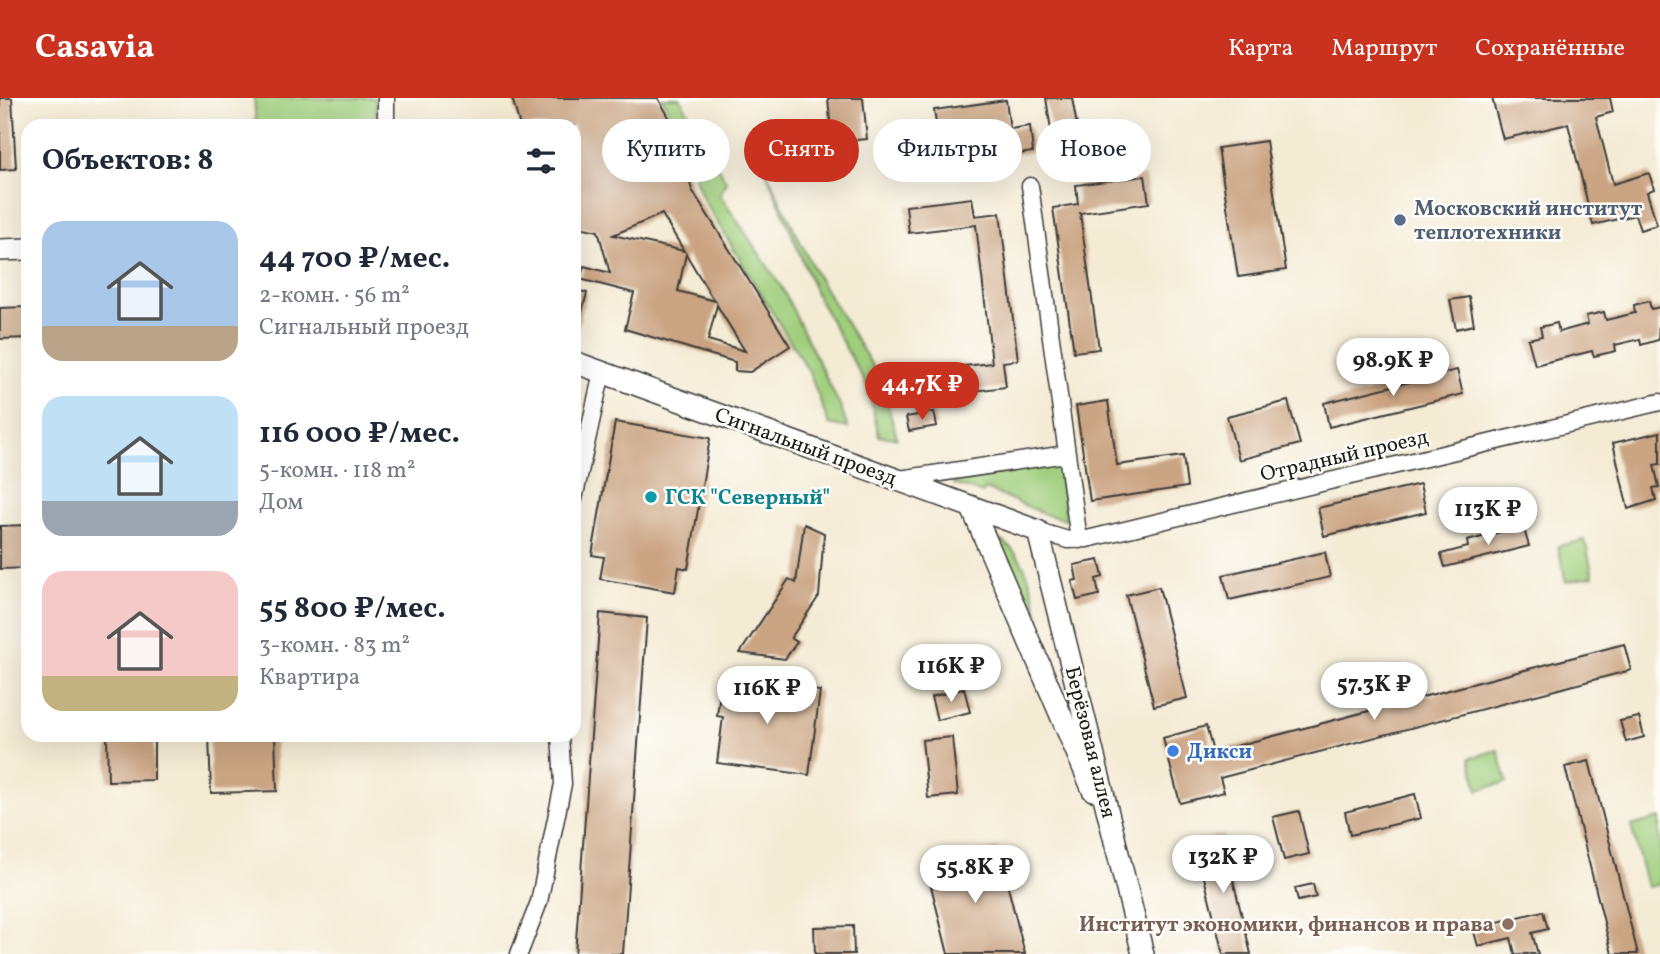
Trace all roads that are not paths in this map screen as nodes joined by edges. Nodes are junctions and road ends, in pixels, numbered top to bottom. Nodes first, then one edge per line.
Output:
1 (386, 98) edge
2 (386, 119) edge
3 (1030, 186) dead end
4 (0, 250) edge
5 (21, 250) edge
6 (581, 364) edge
7 (602, 372) junction
8 (1660, 402) edge
9 (1066, 454) junction
10 (581, 467) edge
11 (900, 480) junction
12 (972, 508) junction
13 (1038, 531) junction
14 (1079, 540) junction
15 (560, 742) edge
16 (1115, 836) junction
17 (519, 954) edge
18 (1143, 954) edge

1 - 2 street
3 - 9 street
4 - 5 main road
6 - 7 main road, Сигнальный проезд
7 - 10 street
7 - 11 main road, Сигнальный проезд
8 - 14 street, Отрадный проезд
9 - 11 street
9 - 14 street
11 - 12 main road, Сигнальный проезд
12 - 13 main road, Сигнальный проезд
12 - 16 main road
13 - 14 street, Отрадный проезд
13 - 16 main road, Берёзовая аллея
15 - 17 street
16 - 18 main road, Берёзовая аллея

